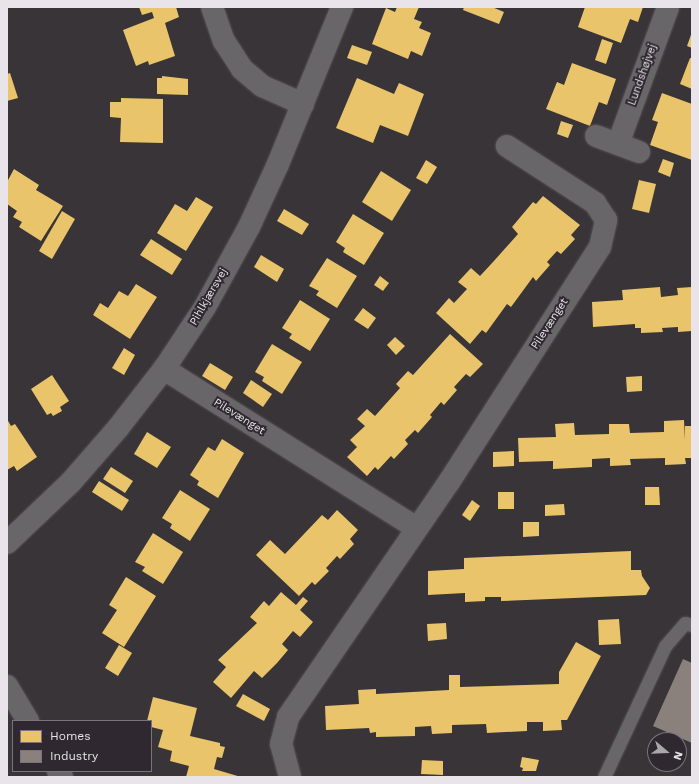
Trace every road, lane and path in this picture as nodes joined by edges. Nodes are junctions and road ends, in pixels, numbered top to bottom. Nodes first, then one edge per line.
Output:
1 (212, 7) edge
2 (342, 7) edge
3 (668, 7) edge
4 (303, 104) junction
5 (596, 136) dead end
6 (618, 144) junction
7 (507, 146) dead end
8 (639, 152) dead end
9 (164, 369) junction
10 (416, 528) junction
11 (7, 543) edge
12 (692, 625) edge
13 (7, 686) edge
14 (27, 720) edge
15 (290, 777) edge
16 (604, 777) edge

1 - 4 street
2 - 4 street, Pihlkjærsvej
3 - 6 street, Lundshøjvej
4 - 9 street, Pihlkjærsvej
5 - 6 street
6 - 8 street
7 - 10 street, Pilevænget
9 - 10 street, Pilevænget
9 - 11 street, Pihlkjærsvej
10 - 15 street, Pilevænget
12 - 16 lane
13 - 14 street

